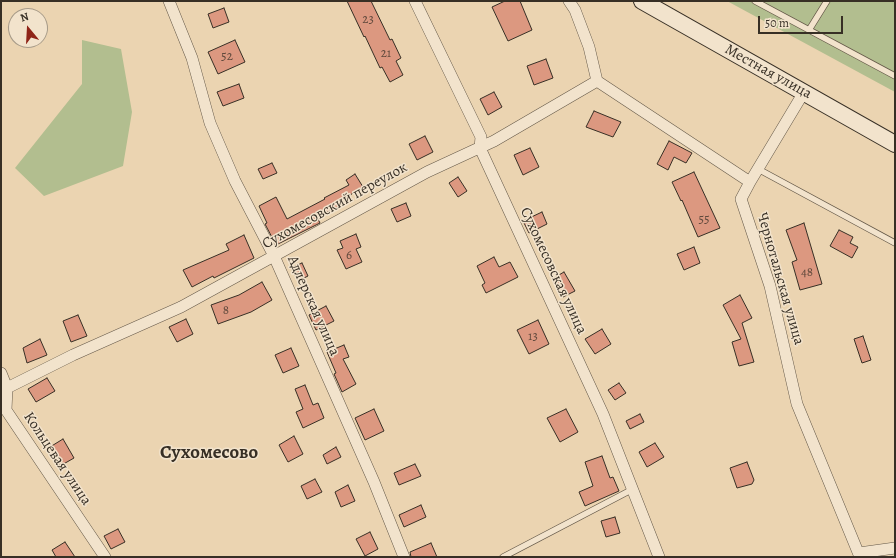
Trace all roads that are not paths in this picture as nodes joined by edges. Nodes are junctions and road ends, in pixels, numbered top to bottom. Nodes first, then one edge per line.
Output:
1 (169, 1) edge
2 (415, 1) edge
3 (570, 1) edge
4 (642, 1) edge
5 (755, 1) edge
6 (827, 1) edge
7 (809, 30) junction
8 (895, 76) edge
9 (597, 81) junction
10 (804, 92) junction
11 (895, 144) edge
12 (480, 148) junction
13 (758, 170) junction
14 (750, 182) junction
15 (895, 243) edge
16 (274, 256) junction
17 (1, 373) edge
18 (7, 388) junction
19 (3, 413) edge
20 (633, 489) junction
21 (895, 548) edge
22 (859, 555) edge
23 (105, 557) edge
24 (404, 557) edge
25 (503, 557) edge
26 (659, 557) edge

1 - 16 street, Адлерская улица
2 - 12 street, Сухомесовская улица
3 - 9 street
4 - 10 main road, Местная улица
5 - 7 lane
6 - 7 lane
7 - 8 lane
9 - 12 street, Сухомесовский переулок
9 - 14 street
10 - 11 main road, Местная улица
10 - 13 street, Чернотальская улица
12 - 16 street, Сухомесовский переулок
12 - 20 street, Сухомесовская улица
13 - 14 street, Чернотальская улица
13 - 15 lane
14 - 22 street, Чернотальская улица
16 - 18 street, Сухомесовский переулок
16 - 24 street, Адлерская улица
17 - 18 street, Кольцевая улица
18 - 19 street, Кольцевая улица
19 - 23 street, Кольцевая улица
20 - 25 lane
20 - 26 street, Сухомесовская улица
21 - 22 street

